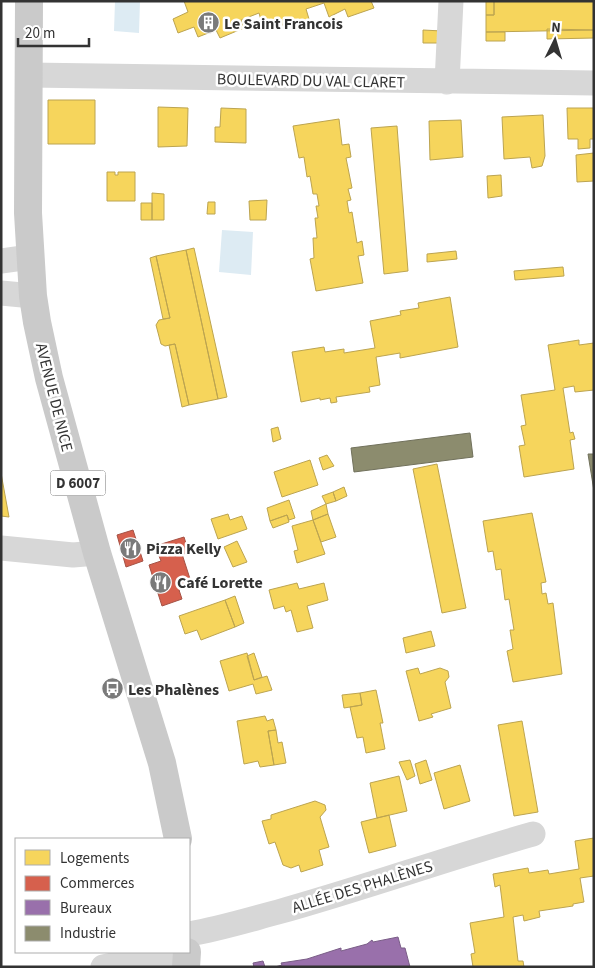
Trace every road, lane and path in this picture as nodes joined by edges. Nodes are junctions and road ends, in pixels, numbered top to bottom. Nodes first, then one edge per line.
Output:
1 (29, 1) edge
2 (451, 1) edge
3 (29, 75) junction
4 (447, 82) junction
5 (594, 83) edge
6 (30, 257) junction
7 (1, 261) edge
8 (1, 293) edge
9 (33, 296) junction
10 (1, 548) edge
11 (97, 553) junction
12 (533, 834) dead end
13 (178, 838) edge
14 (190, 949) edge
15 (180, 953) edge
16 (103, 967) edge

1 - 3 main road, AVENUE DE NICE / D 6007
2 - 4 street
3 - 4 street, BOULEVARD DU VAL CLARET
3 - 6 main road, AVENUE DE NICE / D 6007
4 - 5 street, BOULEVARD DU VAL CLARET
6 - 7 street
6 - 9 main road, AVENUE DE NICE / D 6007
8 - 9 street
9 - 11 main road, AVENUE DE NICE / D 6007
10 - 11 street
11 - 13 main road, AVENUE DE NICE / D 6007
12 - 14 street, ALLÉE DES PHALÈNES
15 - 16 street, ALLÉE DES PHALÈNES

